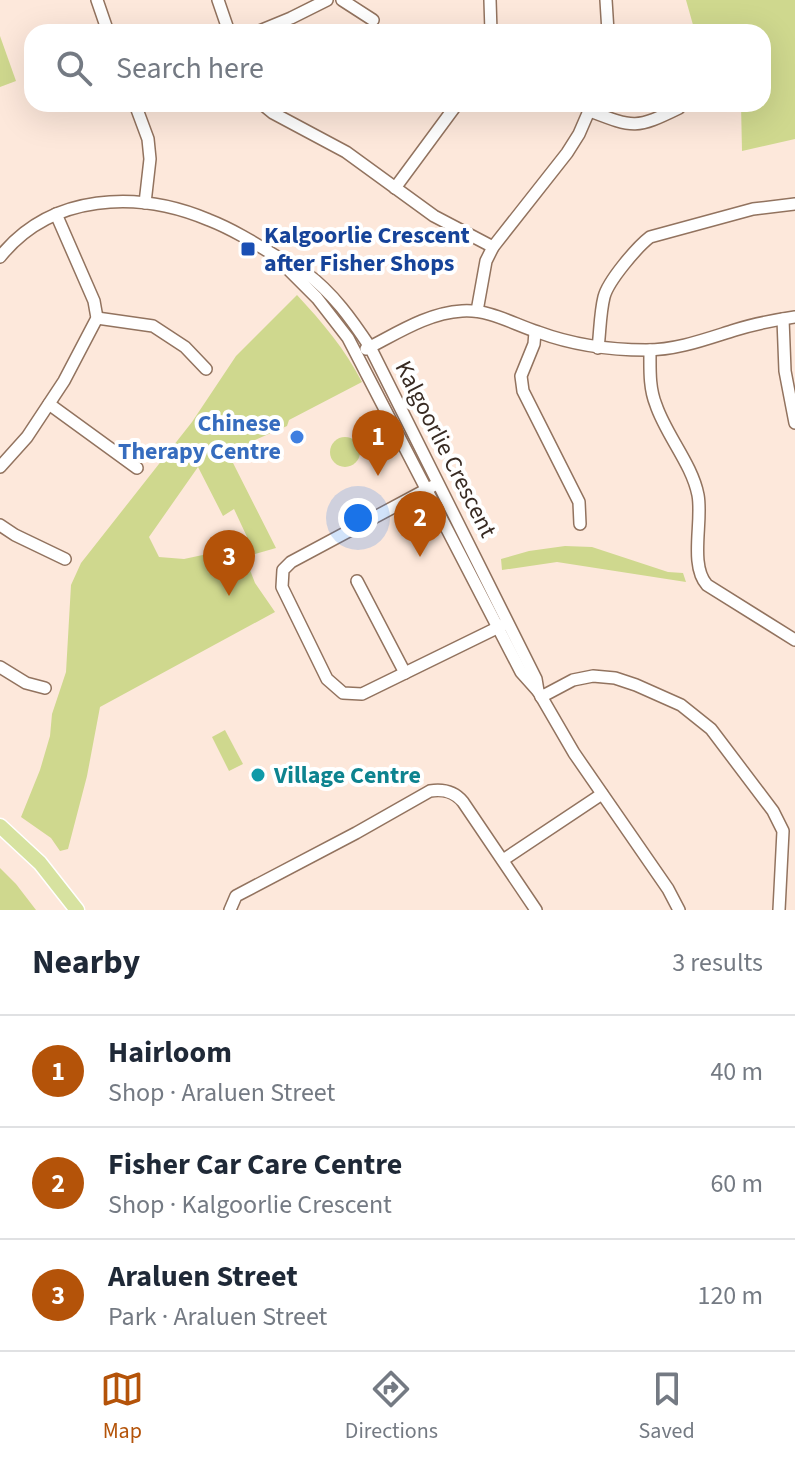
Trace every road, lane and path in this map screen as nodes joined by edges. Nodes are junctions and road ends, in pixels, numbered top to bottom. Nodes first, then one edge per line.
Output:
1 (97, 0) edge
2 (218, 0) edge
3 (327, 0) edge
4 (342, 0) edge
5 (490, 0) edge
6 (606, 0) edge
7 (373, 20) dead end
8 (105, 24) edge
9 (226, 24) edge
10 (276, 24) edge
11 (491, 24) edge
12 (608, 24) edge
13 (138, 112) edge
14 (272, 112) edge
15 (451, 112) edge
16 (588, 112) edge
17 (600, 112) edge
18 (670, 112) edge
19 (395, 188) junction
20 (145, 203) junction
21 (795, 204) edge
22 (56, 214) junction
23 (493, 247) junction
24 (276, 256) junction
25 (0, 257) edge
26 (477, 311) junction
27 (97, 318) junction
28 (789, 318) edge
29 (535, 332) junction
30 (370, 347) junction
31 (598, 348) junction
32 (650, 350) junction
33 (358, 354) junction
34 (206, 369) dead end
35 (49, 404) junction
36 (795, 423) edge
37 (0, 467) edge
38 (137, 468) dead end
39 (433, 486) junction
40 (580, 524) dead end
41 (0, 525) edge
42 (65, 559) dead end
43 (357, 581) dead end
44 (503, 625) junction
45 (795, 640) edge
46 (0, 667) edge
47 (405, 673) junction
48 (45, 688) dead end
49 (540, 694) junction
50 (602, 794) junction
51 (0, 826) edge
52 (789, 830) edge
53 (503, 860) junction
54 (77, 910) edge
55 (230, 910) edge
56 (536, 910) edge
57 (679, 910) edge
58 (779, 910) edge

1 - 8 street
2 - 9 street
3 - 10 street
4 - 7 street
5 - 11 street
6 - 12 street
13 - 20 street
14 - 19 street
15 - 19 street
16 - 23 street
17 - 18 street
19 - 23 street
20 - 22 street, Kalgoorlie Crescent
20 - 24 street, Kalgoorlie Crescent
21 - 31 street
22 - 25 street, Kalgoorlie Crescent
22 - 27 street
23 - 26 street
24 - 30 street, Kalgoorlie Crescent
24 - 33 street, Kalgoorlie Crescent
26 - 29 street
26 - 30 street
27 - 34 street
27 - 35 street
28 - 32 street
28 - 36 street
29 - 31 street
29 - 40 street
30 - 33 street
30 - 39 street, Kalgoorlie Crescent
31 - 32 street
32 - 45 street
33 - 39 street, Kalgoorlie Crescent
35 - 37 street
35 - 38 street
39 - 44 street, Kalgoorlie Crescent
39 - 47 street
41 - 42 street
43 - 47 street
44 - 47 street
44 - 49 street, Kalgoorlie Crescent
46 - 48 street
49 - 50 street, Kalgoorlie Crescent
49 - 52 street
50 - 53 street
50 - 57 street, Kalgoorlie Crescent
51 - 54 main road
52 - 58 street
53 - 55 street
53 - 56 street

